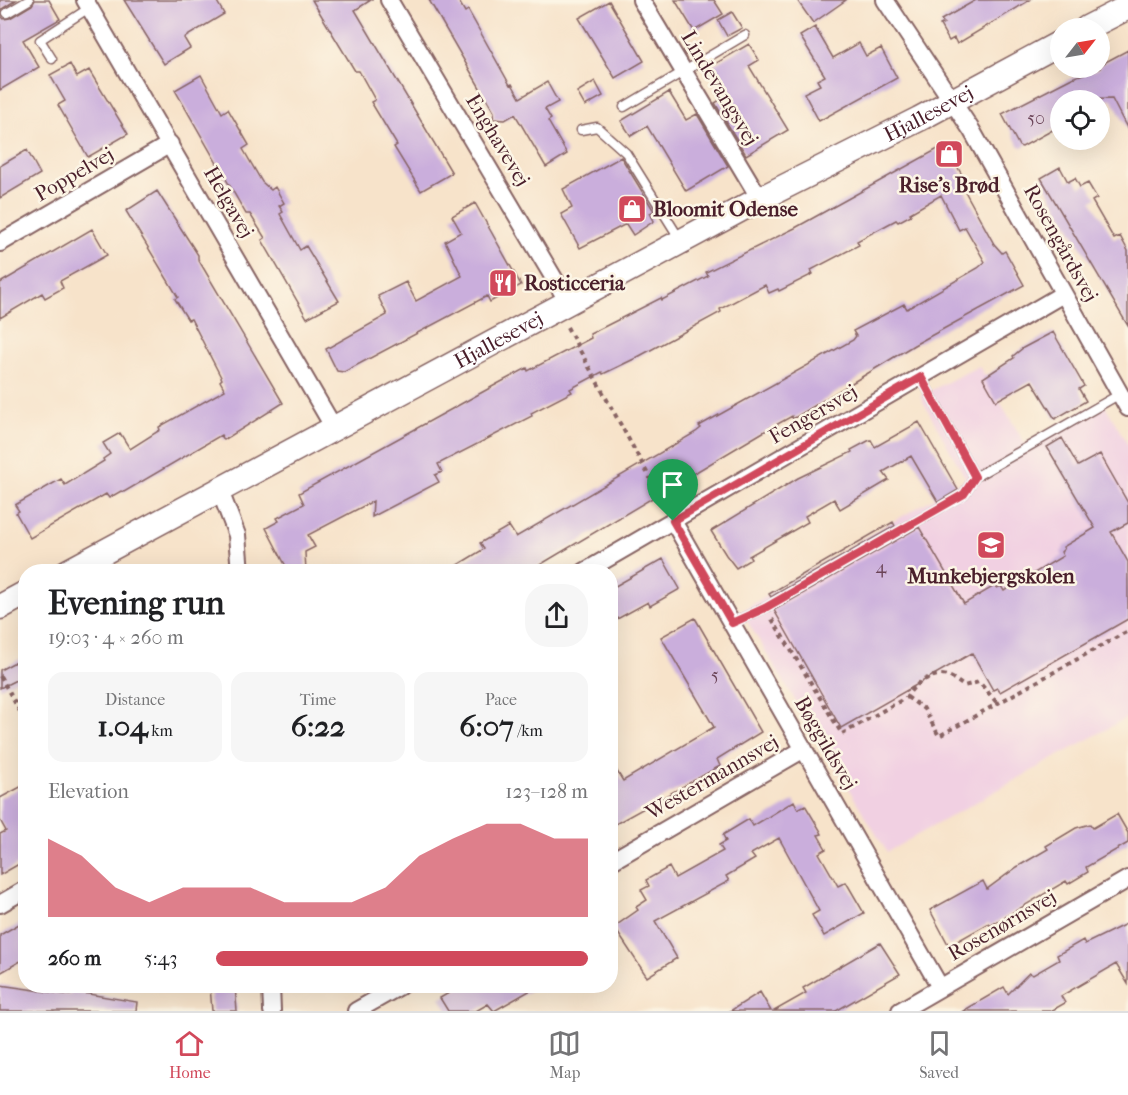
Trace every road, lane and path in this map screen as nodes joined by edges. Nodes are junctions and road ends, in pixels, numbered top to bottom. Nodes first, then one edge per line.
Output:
1 (29, 0) edge
2 (389, 0) edge
3 (641, 0) edge
4 (885, 0) edge
5 (87, 4) edge
6 (1128, 7) edge
7 (7, 13) dead end
8 (1107, 18) edge
9 (745, 35) dead end
10 (1050, 48) edge
11 (52, 59) dead end
12 (684, 71) junction
13 (953, 100) junction
14 (624, 107) dead end
15 (580, 129) dead end
16 (170, 144) junction
17 (760, 199) junction
18 (682, 241) junction
19 (0, 243) edge
20 (1063, 294) junction
21 (562, 305) junction
22 (921, 377) junction
23 (1124, 401) edge
24 (333, 428) junction
25 (975, 477) junction
26 (219, 491) junction
27 (673, 521) junction
28 (82, 564) edge
29 (239, 564) edge
30 (598, 564) edge
31 (18, 597) edge
32 (0, 607) edge
33 (768, 613) dead end
34 (732, 623) junction
35 (1128, 631) edge
36 (0, 676) edge
37 (907, 697) junction
38 (998, 704) junction
39 (18, 708) edge
40 (804, 749) junction
41 (618, 857) edge
42 (1128, 879) edge
43 (18, 894) edge
44 (0, 904) edge
45 (940, 987) junction
46 (271, 993) edge
47 (388, 993) edge
48 (272, 1011) edge
49 (356, 1011) edge
50 (900, 1011) edge

1 - 7 lane
2 - 21 street, Enghavevej
3 - 12 street, Lindevangsvej
4 - 13 street, Rosengårdsvej
5 - 11 lane
5 - 16 street, Helgavej
6 - 8 street
9 - 12 lane
10 - 13 street, Hjallesevej
12 - 14 lane
12 - 17 street, Lindevangsvej
13 - 17 street, Hjallesevej
13 - 20 street, Rosengårdsvej
15 - 18 lane
16 - 19 street, Poppelvej
16 - 24 street, Helgavej
17 - 18 street, Hjallesevej
18 - 21 street, Hjallesevej
20 - 22 street, Fengersvej
20 - 23 street, Rosengårdsvej
21 - 24 street, Hjallesevej
21 - 27 path
22 - 25 lane
22 - 27 street, Fengersvej
23 - 25 lane
24 - 26 street, Hjallesevej
25 - 34 lane
26 - 28 street, Hjallesevej
26 - 29 street
27 - 30 street, Fengersvej
27 - 34 street, Bøggildsvej
31 - 32 street
33 - 37 path
34 - 40 street, Bøggildsvej
35 - 38 path
36 - 39 path
37 - 38 path
37 - 38 path
40 - 41 street, Westermannsvej
40 - 45 street, Bøggildsvej
42 - 45 street, Rosenørnsvej
43 - 44 street
45 - 50 street, Rosenørnsvej
46 - 48 street
47 - 49 street

